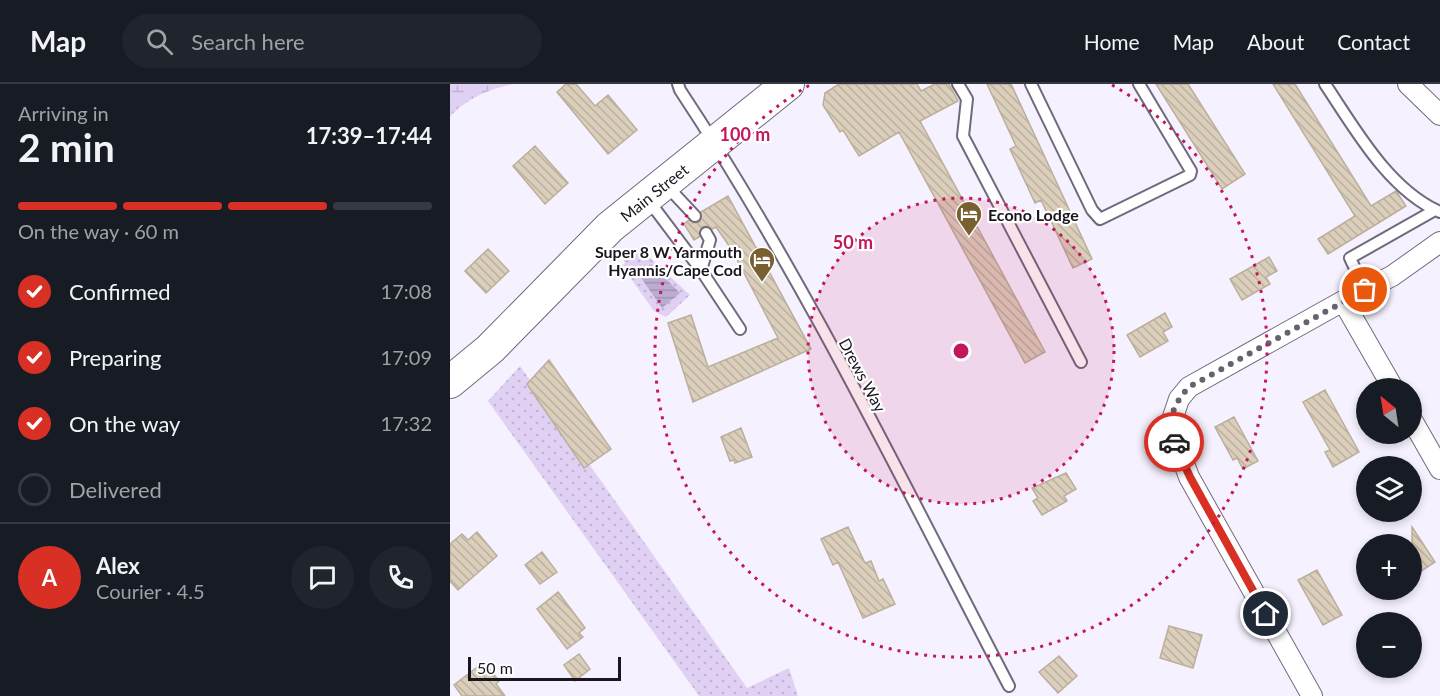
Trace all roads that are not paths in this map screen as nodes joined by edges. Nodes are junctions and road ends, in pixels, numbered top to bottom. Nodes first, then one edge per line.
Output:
1 (678, 84) edge
2 (788, 84) edge
3 (958, 84) edge
4 (1031, 84) edge
5 (1139, 84) edge
6 (1325, 84) edge
7 (1408, 84) edge
8 (1440, 114) edge
9 (715, 144) junction
10 (656, 191) junction
11 (1438, 211) edge
12 (695, 216) dead end
13 (706, 233) dead end
14 (1440, 242) edge
15 (701, 270) junction
16 (1365, 290) junction
17 (1343, 301) junction
18 (740, 329) dead end
19 (1081, 362) dead end
20 (1388, 378) edge
21 (450, 382) edge
22 (1422, 438) edge
23 (1440, 470) edge
24 (1009, 686) dead end
25 (1312, 696) edge

1 - 9 lane, Drews Way
2 - 9 main road, Main Street
3 - 19 lane
4 - 5 lane
6 - 11 lane
7 - 8 street
9 - 10 main road, Main Street
9 - 24 lane, Drews Way
10 - 12 lane
10 - 15 lane
10 - 21 main road, Main Street
11 - 16 lane
13 - 15 lane
14 - 16 street
15 - 18 lane
16 - 17 street
17 - 20 street
17 - 25 street
22 - 23 street

